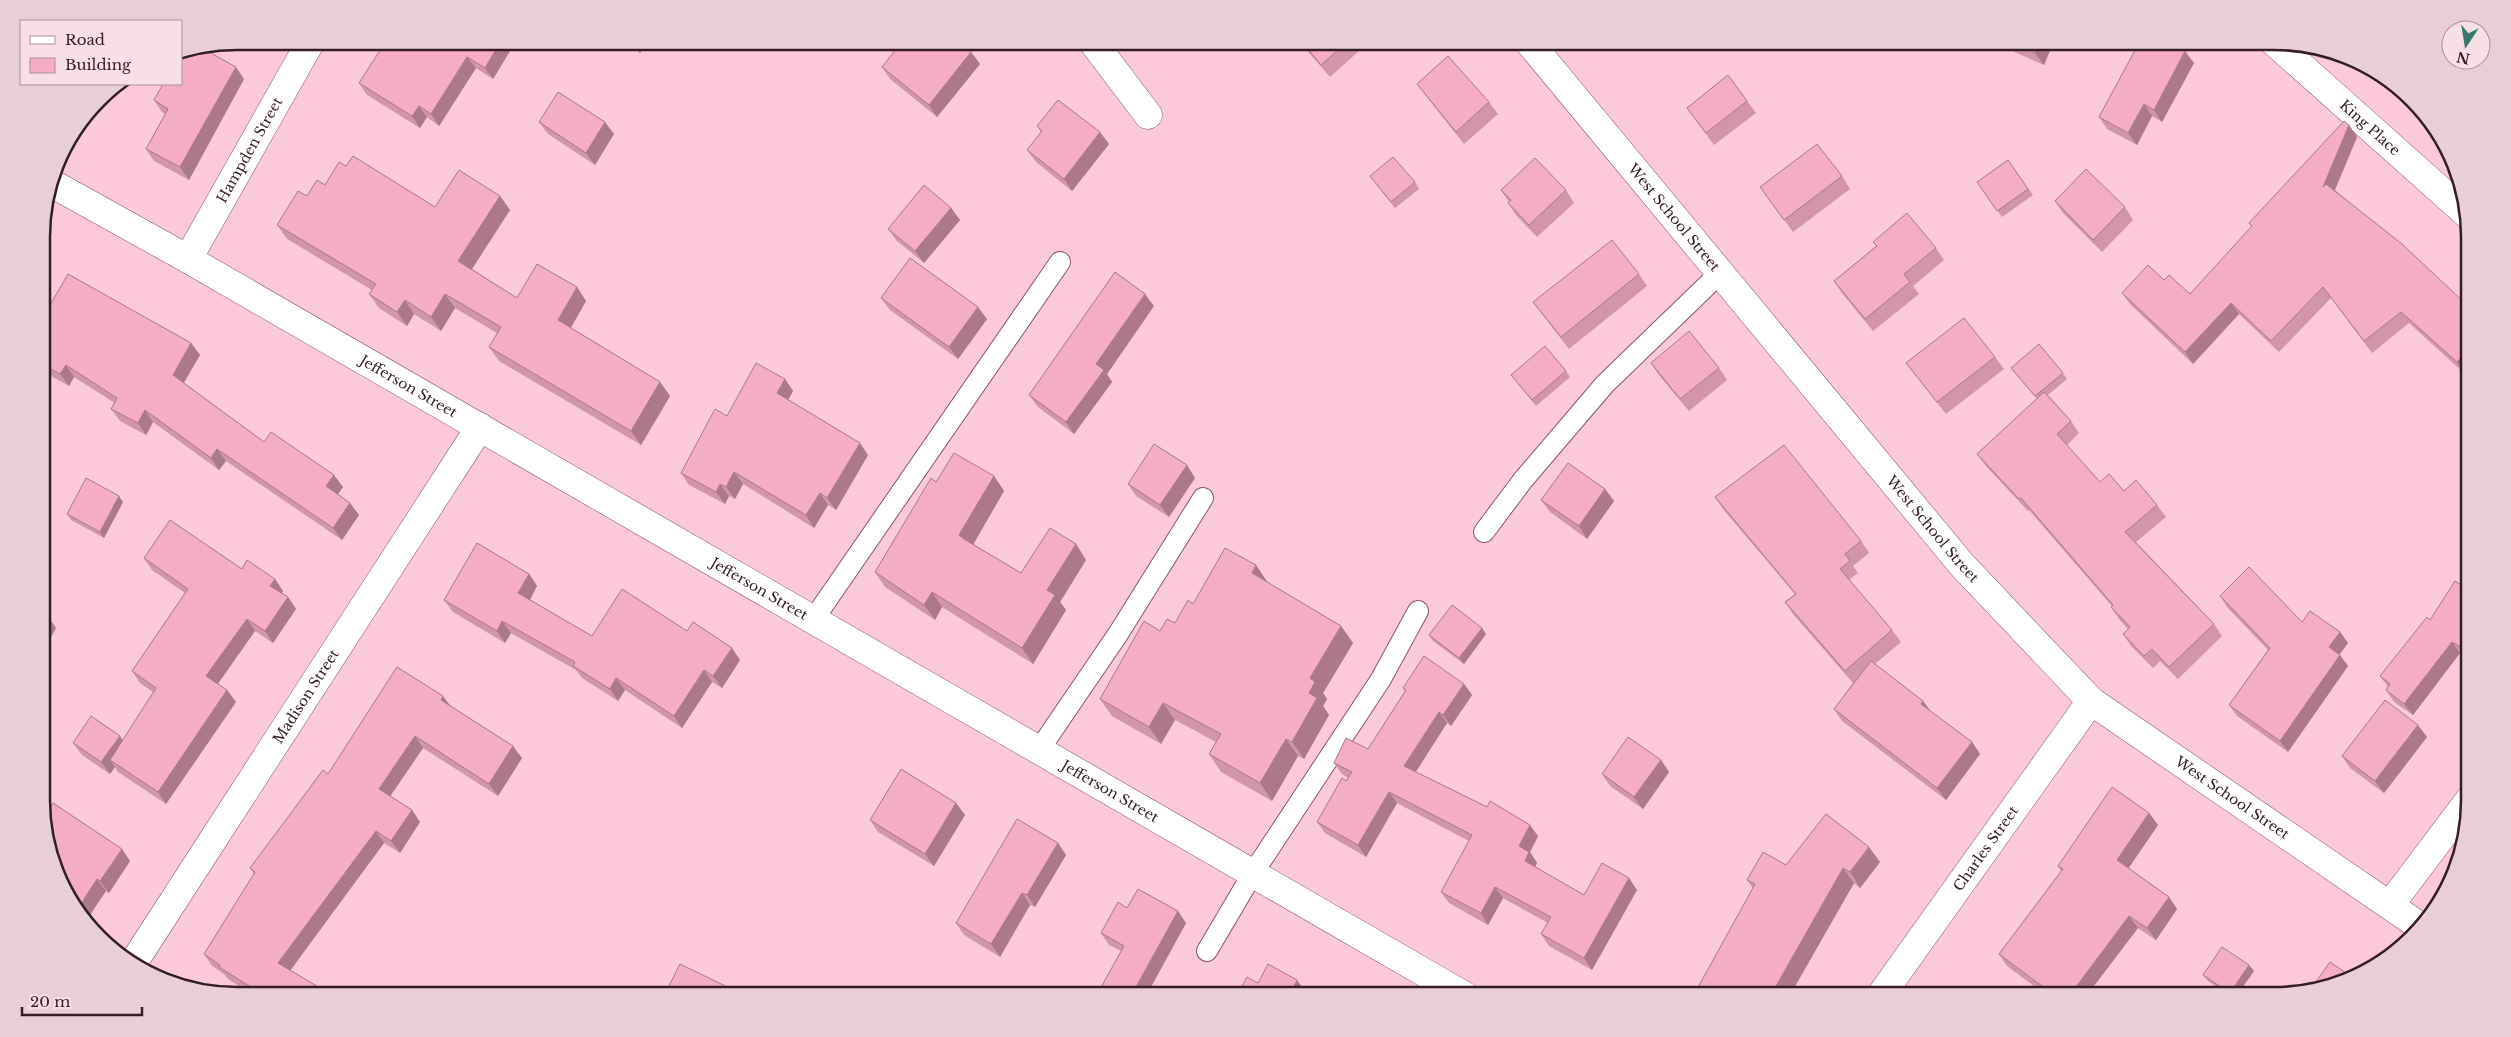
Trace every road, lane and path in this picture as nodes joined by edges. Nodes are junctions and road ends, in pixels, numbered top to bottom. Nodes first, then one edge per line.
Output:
1 (306, 50) edge
2 (1099, 50) edge
3 (1535, 50) edge
4 (2283, 50) edge
5 (1148, 115) dead end
6 (57, 186) edge
7 (2458, 206) edge
8 (188, 259) junction
9 (1060, 262) dead end
10 (1720, 273) junction
11 (480, 427) junction
12 (1203, 498) dead end
13 (1484, 532) dead end
14 (1418, 611) dead end
15 (813, 620) junction
16 (2091, 701) junction
17 (1039, 750) junction
18 (2461, 812) edge
19 (1253, 873) junction
20 (2390, 905) junction
21 (2415, 922) edge
22 (1207, 951) dead end
23 (136, 957) edge
24 (1449, 987) edge
25 (1886, 987) edge

1 - 8 street, Hampden Street
2 - 5 street
3 - 10 street, West School Street
4 - 7 street, King Place
6 - 8 street, Jefferson Street
8 - 11 street, Jefferson Street
9 - 15 lane
10 - 13 lane
10 - 16 street, West School Street
11 - 15 street, Jefferson Street
11 - 23 street, Madison Street
12 - 17 lane
14 - 19 lane
15 - 17 street, Jefferson Street
16 - 20 street, West School Street
16 - 25 street, Charles Street
17 - 19 street, Jefferson Street
18 - 20 street
19 - 22 lane
19 - 24 street, Jefferson Street
20 - 21 street, West School Street

